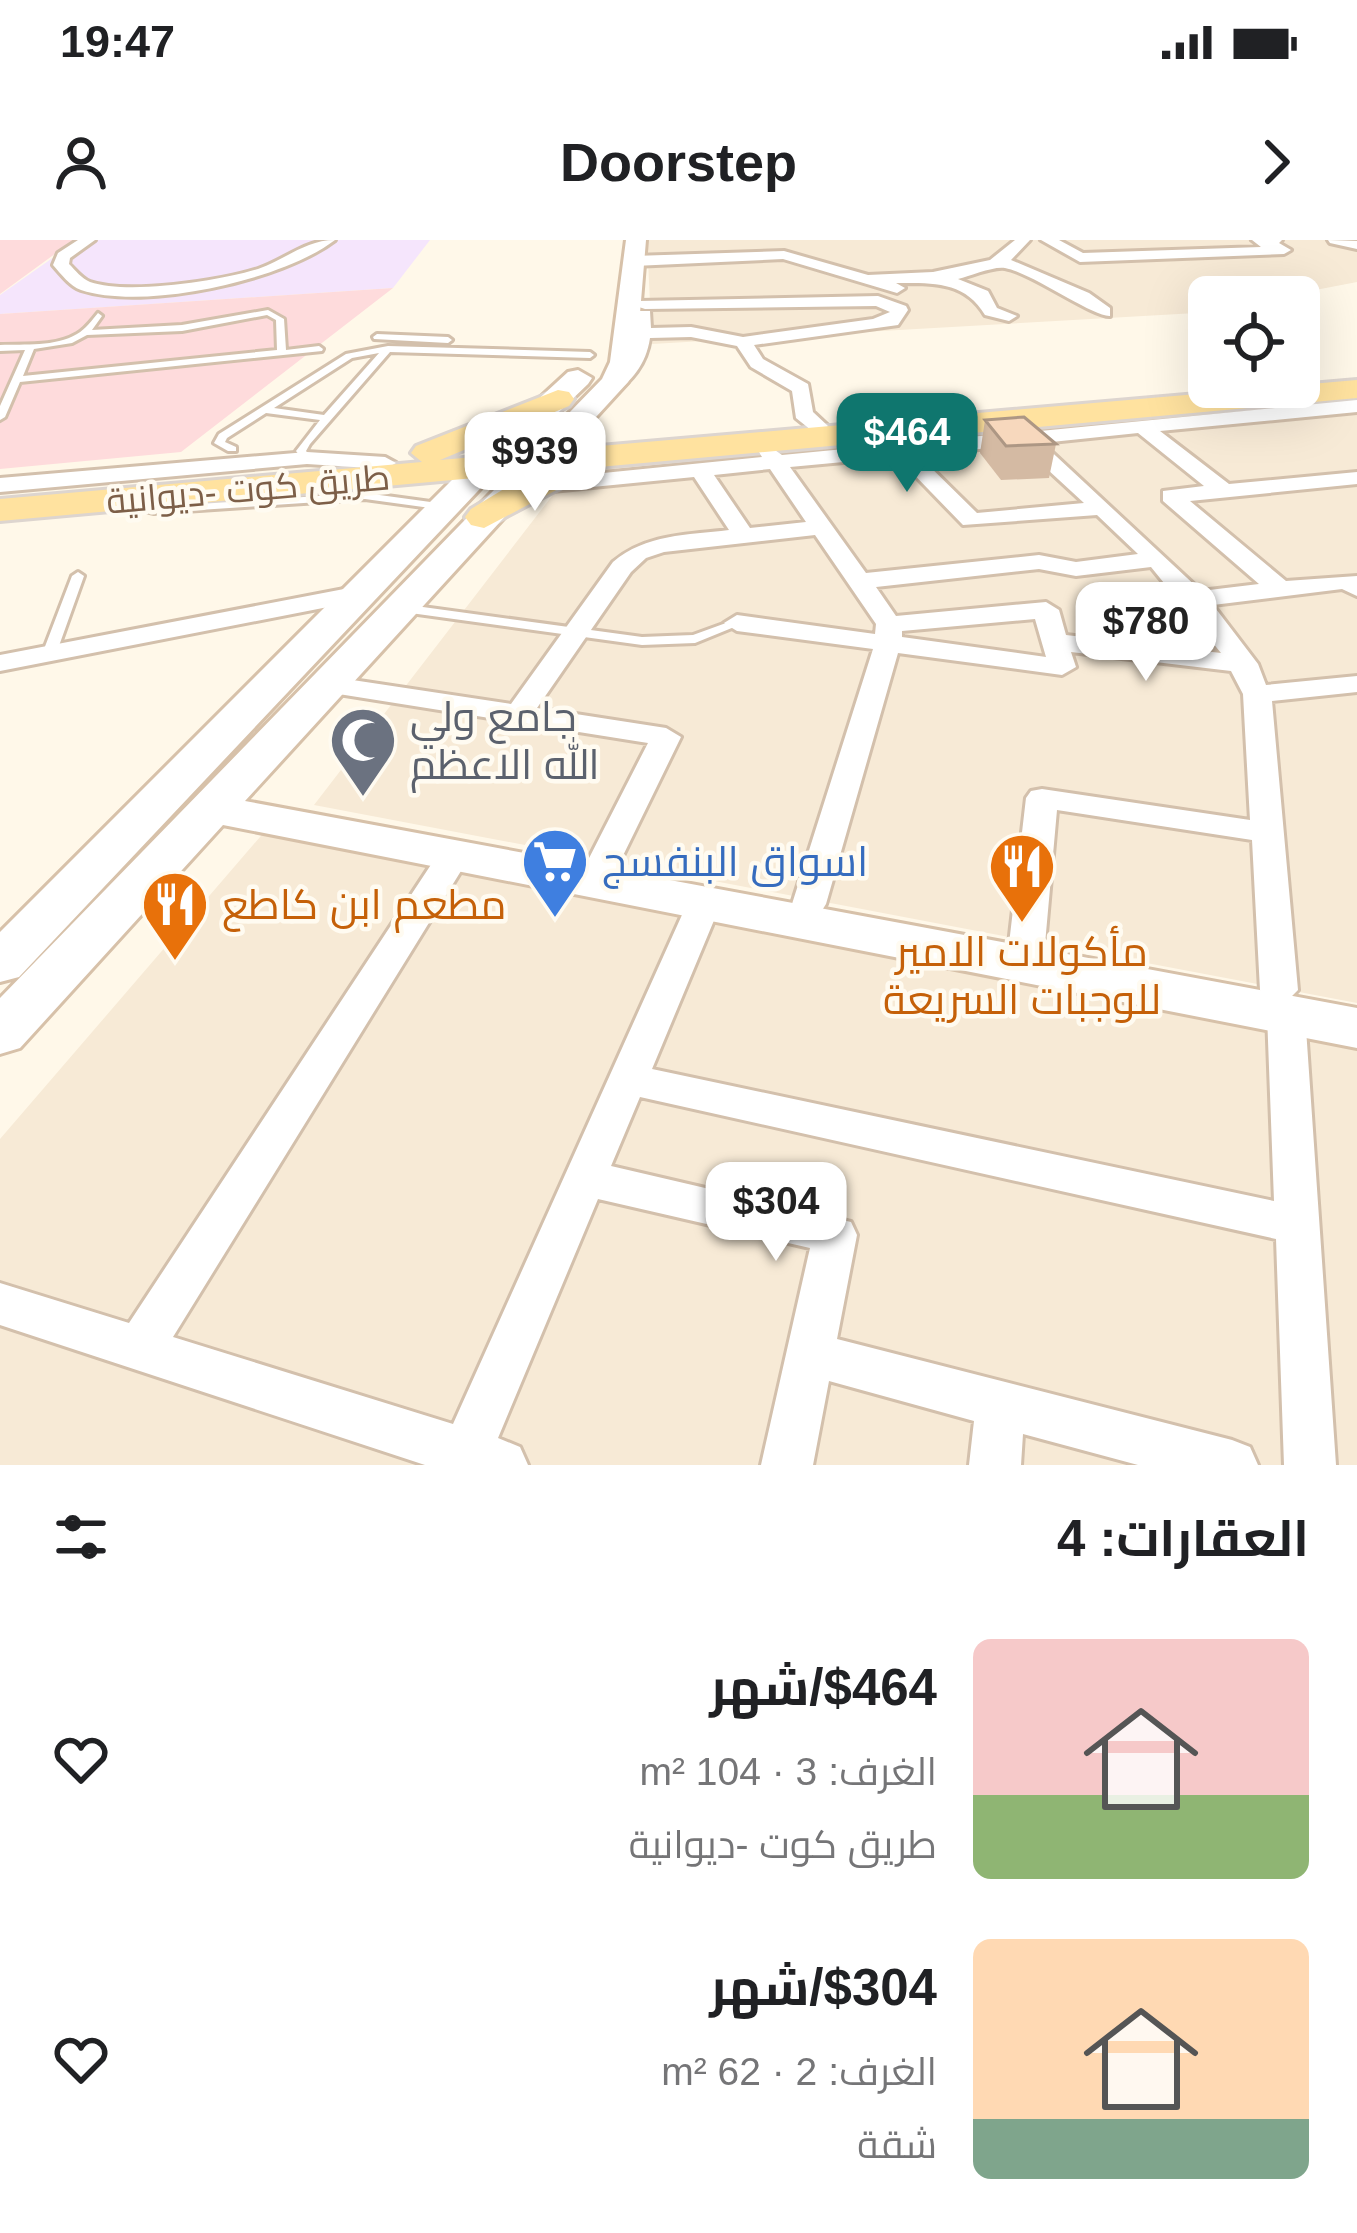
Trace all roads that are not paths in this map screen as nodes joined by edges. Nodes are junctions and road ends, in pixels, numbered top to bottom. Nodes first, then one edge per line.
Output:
1 (88, 240) edge
2 (328, 240) edge
3 (1023, 240) edge
4 (1048, 240) edge
5 (1276, 240) edge
6 (1335, 240) edge
7 (1357, 245) edge
8 (817, 248) dead end
9 (998, 260) junction
10 (642, 267) edge
11 (977, 268) junction
12 (935, 276) junction
13 (668, 279) dead end
14 (870, 280) junction
15 (602, 287) dead end
16 (781, 289) dead end
17 (903, 290) dead end
18 (1030, 290) dead end
19 (712, 305) junction
20 (1104, 312) dead end
21 (98, 316) dead end
22 (1009, 316) dead end
23 (90, 333) junction
24 (643, 333) junction
25 (377, 338) dead end
26 (593, 342) junction
27 (743, 342) junction
28 (31, 346) junction
29 (0, 348) edge
30 (319, 349) dead end
31 (388, 350) junction
32 (282, 352) junction
33 (18, 379) junction
34 (1320, 387) edge
35 (1354, 393) edge
36 (1188, 394) edge
37 (559, 399) junction
38 (599, 399) junction
39 (267, 410) junction
40 (0, 417) edge
41 (324, 418) junction
42 (1132, 420) junction
43 (818, 426) junction
44 (1017, 430) junction
45 (894, 441) junction
46 (658, 445) junction
47 (232, 449) dead end
48 (769, 452) junction
49 (308, 458) junction
50 (490, 460) junction
51 (542, 465) junction
52 (391, 467) junction
53 (700, 470) junction
54 (1354, 480) edge
55 (0, 485) edge
56 (1224, 491) junction
57 (0, 497) edge
58 (112, 501) junction
59 (1099, 508) junction
60 (0, 510) edge
61 (465, 512) junction
62 (821, 527) junction
63 (744, 536) junction
64 (1154, 559) junction
65 (78, 576) dead end
66 (859, 581) junction
67 (1280, 589) junction
68 (1357, 589) edge
69 (1196, 599) junction
70 (382, 600) junction
71 (736, 623) joint
72 (576, 632) junction
73 (889, 634) junction
74 (1055, 642) junction
75 (25, 660) edge
76 (1244, 664) junction
77 (0, 680) edge
78 (1357, 684) edge
79 (1257, 694) junction
80 (294, 700) junction
81 (519, 714) junction
82 (220, 801) junction
83 (1269, 833) junction
84 (452, 858) junction
85 (602, 866) junction
86 (72, 891) junction
87 (121, 902) junction
88 (808, 904) junction
89 (704, 905) junction
90 (1027, 944) junction
91 (0, 964) edge
92 (1282, 1002) junction
93 (1357, 1004) edge
94 (1357, 1028) edge
95 (0, 1034) edge
96 (628, 1079) junction
97 (585, 1178) junction
98 (1297, 1225) junction
99 (0, 1304) edge
100 (139, 1348) junction
101 (810, 1354) junction
102 (1000, 1404) junction
103 (484, 1459) edge
104 (787, 1465) edge
105 (995, 1465) edge
106 (1232, 1465) edge
107 (1310, 1465) edge

1 - 2 street
3 - 9 street
4 - 5 street
6 - 7 street
8 - 14 street
9 - 11 street
9 - 20 street
10 - 13 street
10 - 14 street
10 - 15 main road
10 - 19 street
10 - 24 street
10 - 38 main road
11 - 12 street
11 - 18 street
12 - 14 street
12 - 22 street
14 - 17 street
16 - 19 street
19 - 27 street
21 - 23 lane
23 - 28 lane
23 - 32 lane
24 - 27 street
24 - 38 street
25 - 26 lane
26 - 31 lane
26 - 37 main road
27 - 43 street
28 - 29 lane
28 - 33 lane
30 - 32 lane
31 - 39 lane
31 - 41 lane
32 - 33 lane
33 - 40 lane
34 - 35 main road
35 - 42 main road
36 - 43 main road
37 - 50 main road
37 - 52 main road
38 - 46 main road
38 - 51 main road
39 - 41 lane
39 - 47 lane
41 - 49 lane
42 - 44 main road
42 - 56 street
43 - 46 main road
44 - 45 main road
44 - 59 street
45 - 48 main road
45 - 59 street
46 - 48 main road
46 - 51 main road
48 - 53 street
48 - 62 street
49 - 52 street
49 - 55 street
50 - 51 main road, طريق كوت -ديوانية
50 - 52 main road, طريق كوت -ديوانية
50 - 61 main road
51 - 53 street
51 - 61 main road
52 - 57 main road, طريق كوت -ديوانية
52 - 58 main road, طريق كوت -ديوانية
52 - 61 main road
53 - 63 street
54 - 56 street
56 - 67 street
58 - 60 main road, طريق كوت -ديوانية
58 - 61 lane
59 - 64 street
61 - 70 main road
62 - 63 street
62 - 66 street
63 - 72 street
64 - 66 street
64 - 69 street
65 - 75 lane
66 - 73 street
67 - 68 street
67 - 69 street
69 - 76 street
70 - 72 lane
70 - 75 street
70 - 80 main road
70 - 80 main road
71 - 72 lane
71 - 73 street
72 - 81 street
73 - 74 street
73 - 74 street
73 - 88 street
74 - 76 street
75 - 77 street
76 - 79 street
78 - 79 street
79 - 83 street
80 - 81 street
80 - 82 main road
80 - 86 main road
81 - 85 street
82 - 84 main road
82 - 85 main road
82 - 87 main road
83 - 90 street
83 - 92 street
84 - 89 main road
84 - 100 street
85 - 88 main road
86 - 87 main road
86 - 91 main road
87 - 95 main road
88 - 90 main road
89 - 92 main road
89 - 96 street
90 - 92 main road
92 - 93 main road
92 - 94 main road
92 - 98 street
96 - 97 street
96 - 98 street
97 - 101 street
97 - 103 street
98 - 107 street
99 - 100 street
100 - 103 street
101 - 102 street
101 - 104 street
102 - 105 street
102 - 106 street

